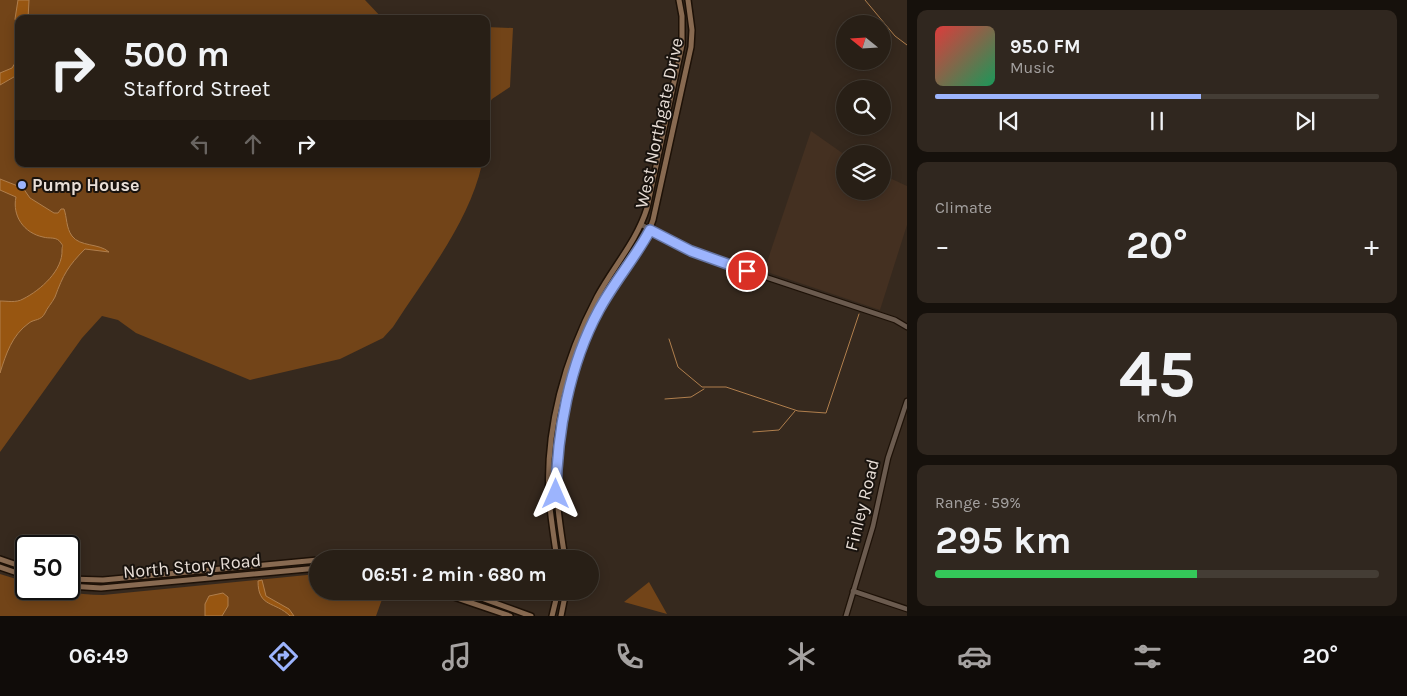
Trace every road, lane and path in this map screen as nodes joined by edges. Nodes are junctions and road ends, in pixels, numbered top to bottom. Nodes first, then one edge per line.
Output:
1 (679, 0) edge
2 (688, 0) edge
3 (642, 225) junction
4 (650, 230) junction
5 (907, 327) edge
6 (907, 401) edge
7 (556, 550) edge
8 (564, 550) edge
9 (0, 560) edge
10 (309, 561) edge
11 (292, 562) junction
12 (15, 565) edge
13 (0, 567) edge
14 (309, 569) edge
15 (293, 570) junction
16 (15, 572) edge
17 (80, 579) edge
18 (80, 587) edge
19 (853, 591) junction
20 (463, 600) edge
21 (487, 600) edge
22 (556, 600) edge
23 (564, 600) edge
24 (907, 609) edge
25 (510, 616) edge
26 (531, 616) edge
27 (552, 616) edge
28 (561, 616) edge
29 (846, 616) edge

1 - 3 main road, West Northgate Drive
2 - 4 main road, West Northgate Drive
3 - 4 street
3 - 7 main road, West Northgate Drive
4 - 5 street
4 - 8 main road, West Northgate Drive
6 - 19 street, Finley Road
9 - 12 main road
10 - 11 main road, North Story Road
11 - 15 main road
11 - 17 main road, North Story Road
13 - 16 main road
14 - 15 main road, North Story Road
15 - 18 main road, North Story Road
19 - 24 street
19 - 29 street, Finley Road
20 - 25 main road
21 - 26 main road
22 - 27 main road
23 - 28 main road

